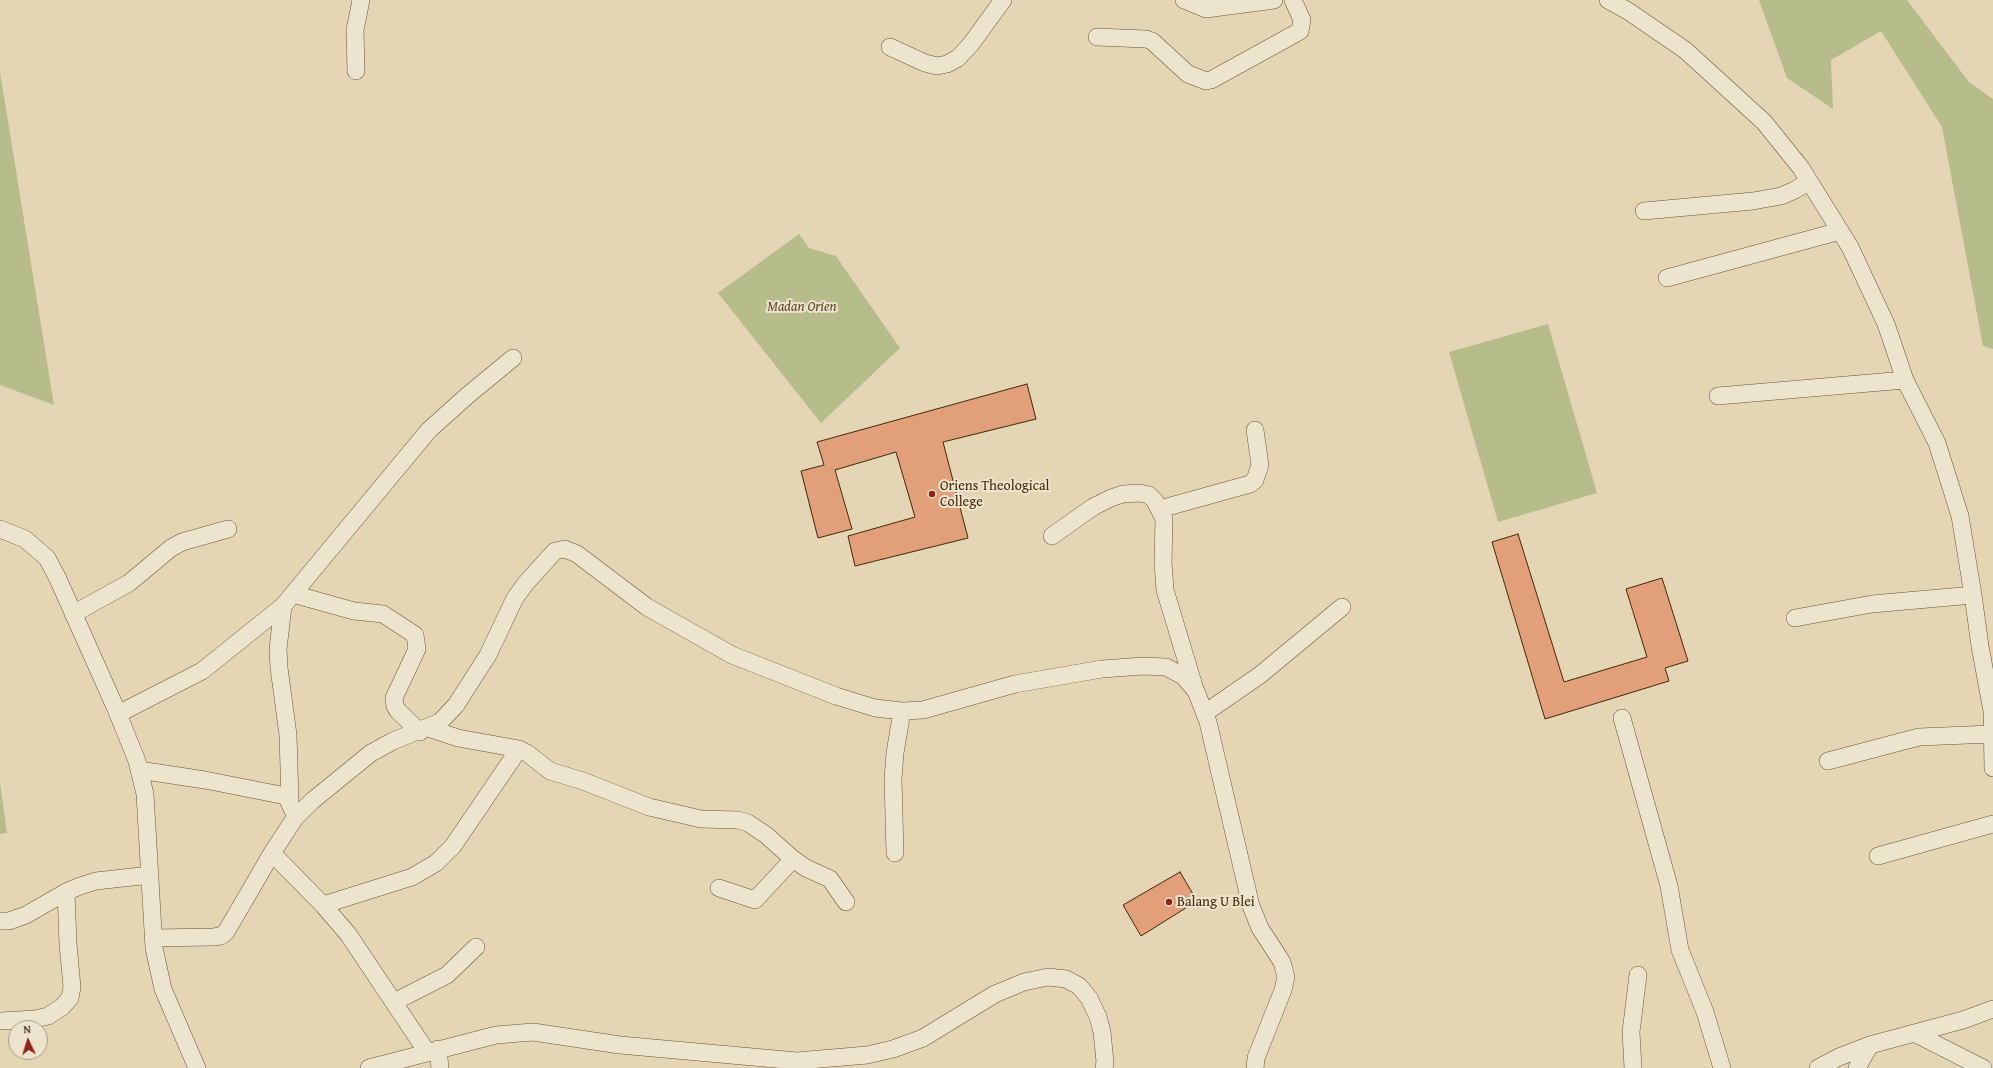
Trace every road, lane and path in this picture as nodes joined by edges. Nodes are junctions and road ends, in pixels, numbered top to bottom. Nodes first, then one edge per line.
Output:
1 (361, 0) edge
2 (1003, 0) edge
3 (1184, 0) edge
4 (1274, 0) edge
5 (1293, 0) edge
6 (1608, 0) edge
7 (1097, 37) dead end
8 (890, 47) dead end
9 (356, 71) dead end
10 (1809, 181) junction
11 (1644, 211) dead end
12 (1840, 231) junction
13 (1668, 278) dead end
14 (513, 358) dead end
15 (1905, 380) junction
16 (1718, 396) dead end
17 (1255, 430) dead end
18 (1160, 509) junction
19 (0, 529) edge
20 (228, 529) dead end
21 (1052, 536) dead end
22 (1973, 595) junction
23 (288, 600) junction
24 (1342, 607) dead end
25 (74, 614) junction
26 (1795, 618) dead end
27 (1196, 690) junction
28 (902, 711) junction
29 (1205, 713) junction
30 (118, 714) junction
31 (1622, 718) dead end
32 (424, 730) junction
33 (1992, 734) edge
34 (519, 749) junction
35 (1828, 761) dead end
36 (1993, 768) edge
37 (139, 770) junction
38 (290, 801) junction
39 (295, 818) junction
40 (1993, 824) edge
41 (272, 853) junction
42 (895, 853) dead end
43 (1878, 856) dead end
44 (793, 859) junction
45 (150, 875) junction
46 (719, 888) dead end
47 (66, 892) junction
48 (846, 902) dead end
49 (323, 905) junction
50 (0, 922) edge
51 (154, 938) junction
52 (476, 947) dead end
53 (1638, 975) dead end
54 (394, 1002) junction
55 (1993, 1009) edge
56 (1, 1021) dead end
57 (1914, 1033) junction
58 (1870, 1045) junction
59 (433, 1051) junction
60 (797, 1064) edge
61 (197, 1068) edge
62 (369, 1068) edge
63 (440, 1068) edge
64 (1104, 1068) edge
65 (1255, 1068) edge
66 (1633, 1068) edge
67 (1722, 1068) edge
68 (1818, 1068) edge
69 (1857, 1068) edge
70 (1983, 1068) edge

1 - 9 street
2 - 8 street
3 - 4 street
5 - 7 street
6 - 10 street
10 - 11 street
10 - 12 street
12 - 13 street
12 - 15 street
14 - 23 street
15 - 16 street
15 - 22 street
17 - 18 street
18 - 21 street
18 - 27 street
19 - 25 street
20 - 25 street
22 - 26 street
22 - 33 street
23 - 30 street
23 - 32 street
23 - 38 street
24 - 29 street
25 - 30 street
27 - 28 street
27 - 29 street
28 - 32 street
28 - 42 street
29 - 65 street
30 - 37 street
31 - 67 street
32 - 34 street
32 - 39 street
33 - 35 street
33 - 36 street
34 - 44 street
34 - 49 street
37 - 38 street
37 - 45 street
38 - 39 street
39 - 41 street
40 - 43 street
41 - 49 street
41 - 51 street
44 - 46 street
44 - 48 street
45 - 47 street
45 - 51 street
47 - 50 street
47 - 56 street
49 - 54 street
51 - 61 street
52 - 54 street
53 - 66 street
54 - 59 street
55 - 57 street
57 - 58 street
57 - 70 street
58 - 68 street
58 - 69 street
59 - 60 street
59 - 62 street
59 - 63 street
60 - 64 street

